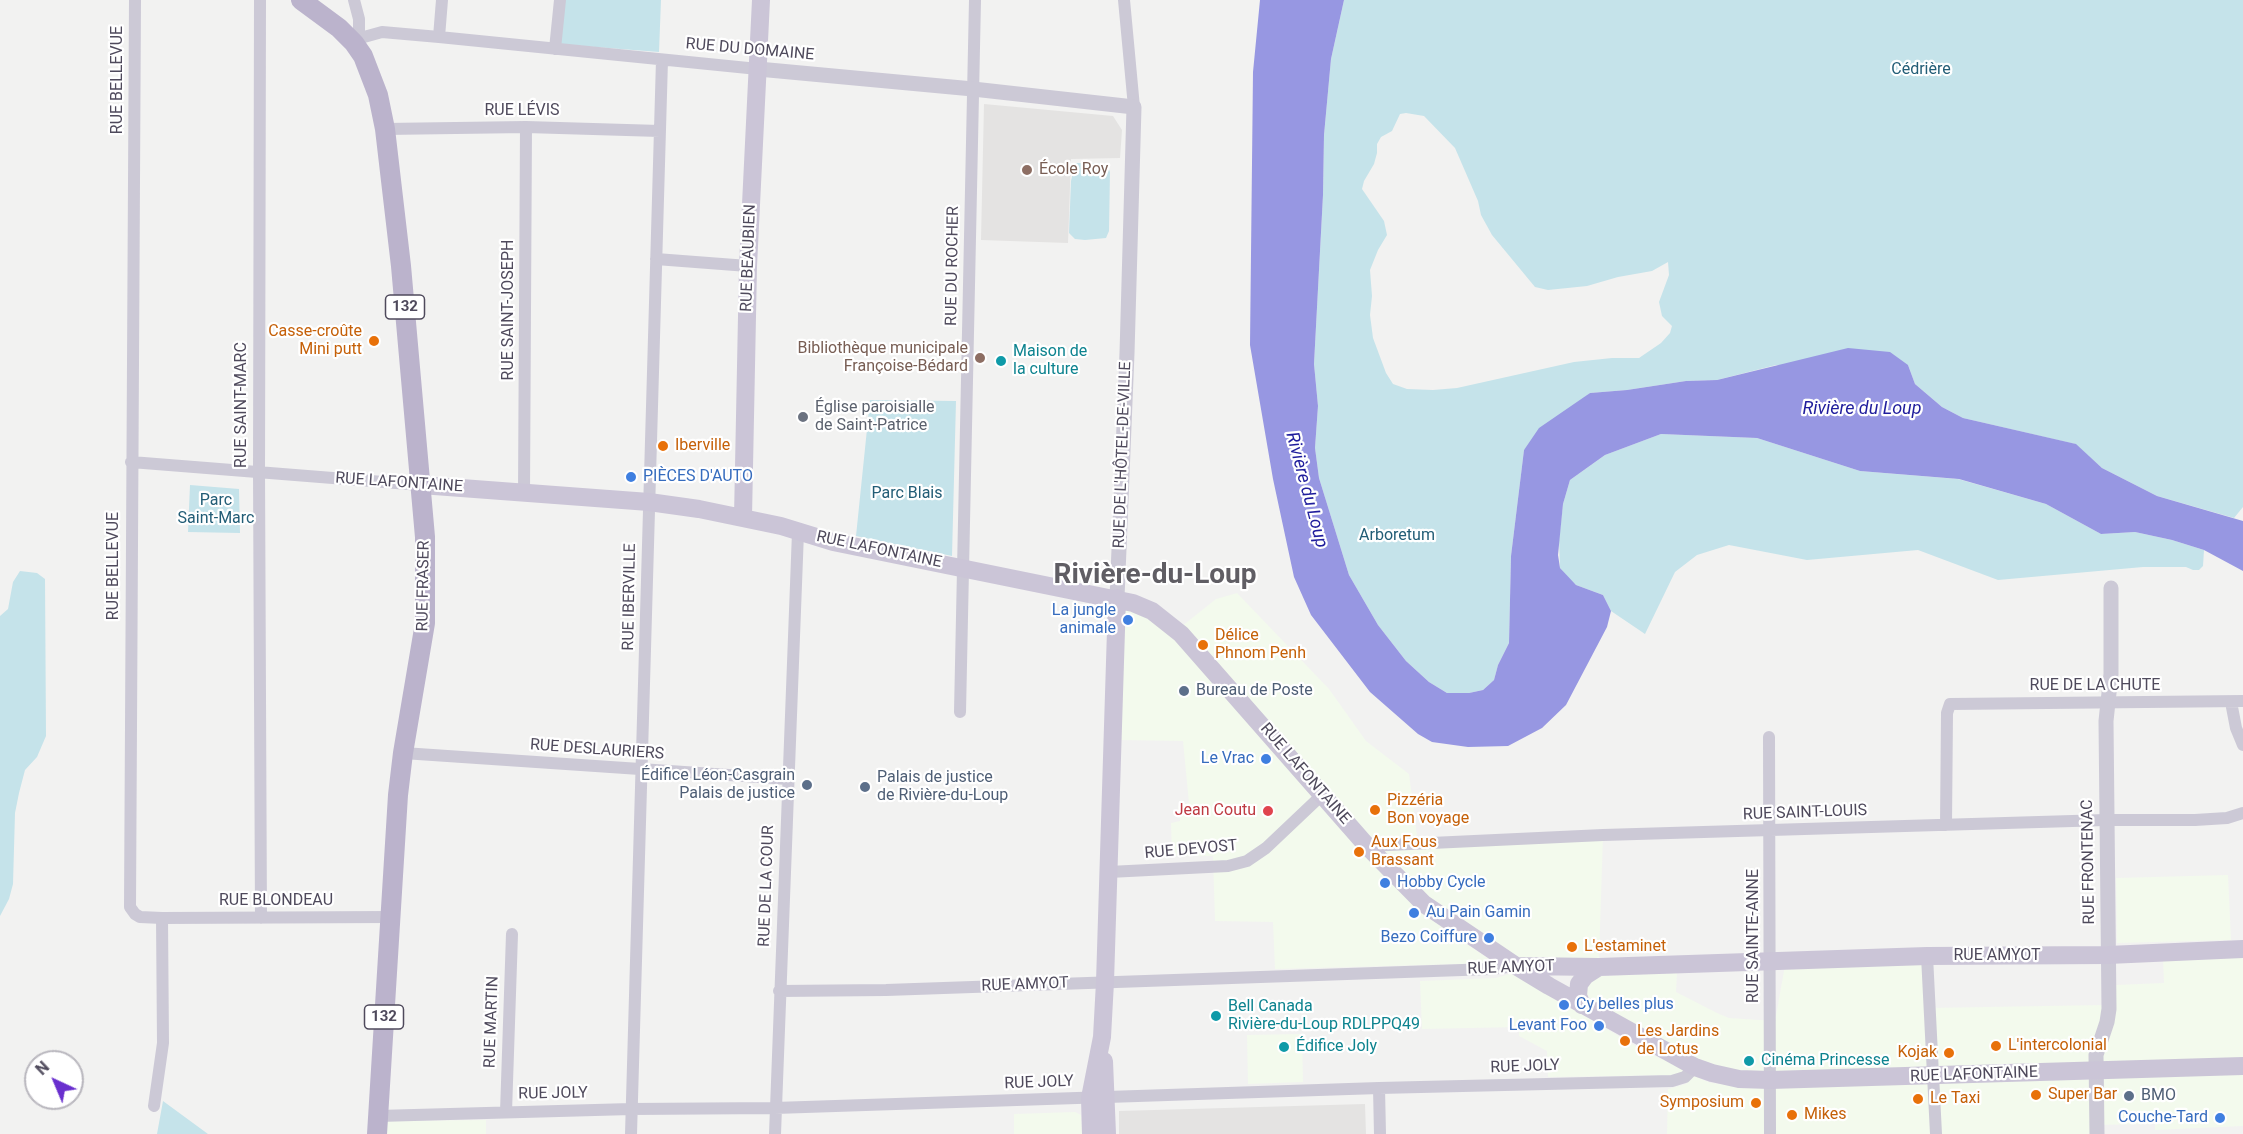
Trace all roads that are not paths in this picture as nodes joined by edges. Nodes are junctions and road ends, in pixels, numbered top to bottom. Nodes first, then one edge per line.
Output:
1 (135, 0) edge
2 (260, 0) edge
3 (301, 0) edge
4 (306, 0) edge
5 (354, 0) edge
6 (442, 0) edge
7 (560, 0) edge
8 (761, 0) edge
9 (975, 0) edge
10 (1124, 0) edge
11 (439, 37) junction
12 (359, 38) junction
13 (555, 49) junction
14 (662, 60) junction
15 (758, 69) junction
16 (973, 89) junction
17 (1134, 107) junction
18 (526, 127) junction
19 (385, 129) junction
20 (660, 131) junction
21 (656, 259) junction
22 (748, 266) junction
23 (131, 462) junction
24 (259, 472) junction
25 (421, 485) junction
26 (524, 493) junction
27 (648, 502) junction
28 (743, 517) junction
29 (798, 532) junction
30 (963, 567) junction
31 (2112, 588) dead end
32 (1117, 598) junction
33 (2237, 701) edge
34 (2108, 703) junction
35 (960, 712) dead end
36 (1769, 737) dead end
37 (2243, 745) edge
38 (403, 753) junction
39 (642, 770) junction
40 (788, 779) junction
41 (1323, 794) junction
42 (2243, 813) edge
43 (2106, 820) junction
44 (1946, 825) junction
45 (1770, 831) junction
46 (1367, 846) junction
47 (1109, 872) junction
48 (390, 917) junction
49 (162, 918) junction
50 (261, 918) junction
51 (512, 934) dead end
52 (2243, 949) edge
53 (2108, 955) junction
54 (1927, 956) junction
55 (1770, 963) junction
56 (1516, 966) junction
57 (1599, 967) junction
58 (1105, 982) junction
59 (779, 991) junction
60 (1582, 1005) junction
61 (2243, 1066) edge
62 (1695, 1067) junction
63 (2095, 1071) junction
64 (1933, 1076) junction
65 (1770, 1080) junction
66 (1379, 1088) junction
67 (1098, 1098) junction
68 (154, 1106) dead end
69 (775, 1108) junction
70 (632, 1109) junction
71 (506, 1112) junction
72 (378, 1125) edge
73 (631, 1134) edge
74 (775, 1134) edge
75 (1091, 1134) edge
76 (1107, 1134) edge
77 (1380, 1134) edge
78 (1770, 1134) edge
79 (1936, 1134) edge
80 (2097, 1134) edge

1 - 23 street, RUE BELLEVUE
2 - 24 street, RUE SAINT-MARC
3 - 12 main road, 132
4 - 12 main road
5 - 12 street, RUE FRASER
6 - 11 street
7 - 13 street
8 - 15 main road, RUE BEAUBIEN
9 - 16 street, RUE DU ROCHER
10 - 17 street, RUE DE L'HÔTEL-DE-VILLE
11 - 12 street, RUE DU DOMAINE
11 - 13 street, RUE DU DOMAINE
12 - 19 main road, RUE FRASER / 132
13 - 14 street, RUE DU DOMAINE
14 - 15 street, RUE DU DOMAINE
14 - 20 street, RUE IBERVILLE
15 - 16 street, RUE DU DOMAINE
15 - 22 main road, RUE BEAUBIEN
16 - 17 street, RUE DU DOMAINE
16 - 30 street, RUE DU ROCHER
17 - 32 street, RUE DE L'HÔTEL-DE-VILLE
18 - 19 street, RUE LÉVIS
18 - 20 street, RUE LÉVIS
18 - 26 street, RUE SAINT-JOSEPH
19 - 25 main road, RUE FRASER / 132
20 - 21 street, RUE IBERVILLE
21 - 22 street
21 - 27 street, RUE IBERVILLE
22 - 28 main road, RUE BEAUBIEN
23 - 24 street, RUE LAFONTAINE
23 - 49 street, RUE BELLEVUE
24 - 25 street, RUE LAFONTAINE
24 - 50 street, RUE SAINT-MARC
25 - 26 main road, RUE LAFONTAINE
25 - 38 main road, RUE FRASER / 132
26 - 27 main road, RUE LAFONTAINE
27 - 28 main road, RUE LAFONTAINE
27 - 39 street, RUE IBERVILLE
28 - 29 main road, RUE LAFONTAINE
29 - 30 main road, RUE LAFONTAINE
29 - 40 street, RUE DE LA COUR
30 - 32 main road, RUE LAFONTAINE
30 - 35 street, RUE DU ROCHER
31 - 34 street, RUE FRONTENAC
32 - 41 main road, RUE LAFONTAINE
32 - 47 main road, RUE DE L'HÔTEL-DE-VILLE
33 - 34 street, RUE DE LA CHUTE
33 - 37 street
34 - 43 street, RUE FRONTENAC
34 - 44 street, RUE DE LA CHUTE
36 - 45 street, RUE SAINTE-ANNE
38 - 39 street, RUE DESLAURIERS
38 - 48 main road, RUE FRASER / 132
39 - 40 street, RUE DESLAURIERS
39 - 70 street, RUE IBERVILLE
40 - 59 street, RUE DE LA COUR
41 - 46 main road, RUE LAFONTAINE
41 - 47 street, RUE DEVOST
42 - 43 street, RUE SAINT-LOUIS
43 - 44 street, RUE SAINT-LOUIS
43 - 53 street, RUE FRONTENAC
44 - 45 street, RUE SAINT-LOUIS
45 - 46 street, RUE SAINT-LOUIS
45 - 55 street, RUE SAINTE-ANNE
46 - 56 main road, RUE LAFONTAINE
47 - 58 main road, RUE DE L'HÔTEL-DE-VILLE
48 - 50 street, RUE BLONDEAU
48 - 72 main road, RUE FRASER / 132
49 - 50 street, RUE BLONDEAU
49 - 68 street
51 - 71 street, RUE MARTIN
52 - 53 main road, RUE AMYOT
53 - 54 main road, RUE AMYOT
53 - 63 street, RUE FRONTENAC
54 - 55 main road, RUE AMYOT
54 - 64 street
55 - 57 main road, RUE AMYOT
55 - 65 street, RUE SAINTE-ANNE
56 - 57 main road, RUE AMYOT
56 - 58 street, RUE AMYOT
56 - 60 main road, RUE LAFONTAINE
57 - 60 main road
58 - 59 street, RUE AMYOT
58 - 67 main road, RUE DE L'HÔTEL-DE-VILLE
59 - 69 street, RUE DE LA COUR
60 - 62 main road, RUE LAFONTAINE
61 - 63 main road, RUE LAFONTAINE
62 - 65 main road, RUE LAFONTAINE
62 - 66 street, RUE JOLY
63 - 64 main road, RUE LAFONTAINE
63 - 80 street, RUE FRONTENAC
64 - 65 main road, RUE LAFONTAINE
64 - 79 street
65 - 78 street, RUE SAINTE-ANNE
66 - 67 street, RUE JOLY
66 - 77 street
67 - 69 street, RUE JOLY
67 - 75 main road
67 - 76 main road
69 - 70 street, RUE JOLY
69 - 74 street, RUE DE LA COUR
70 - 71 street, RUE JOLY
70 - 73 street, RUE IBERVILLE
71 - 72 street, RUE JOLY

